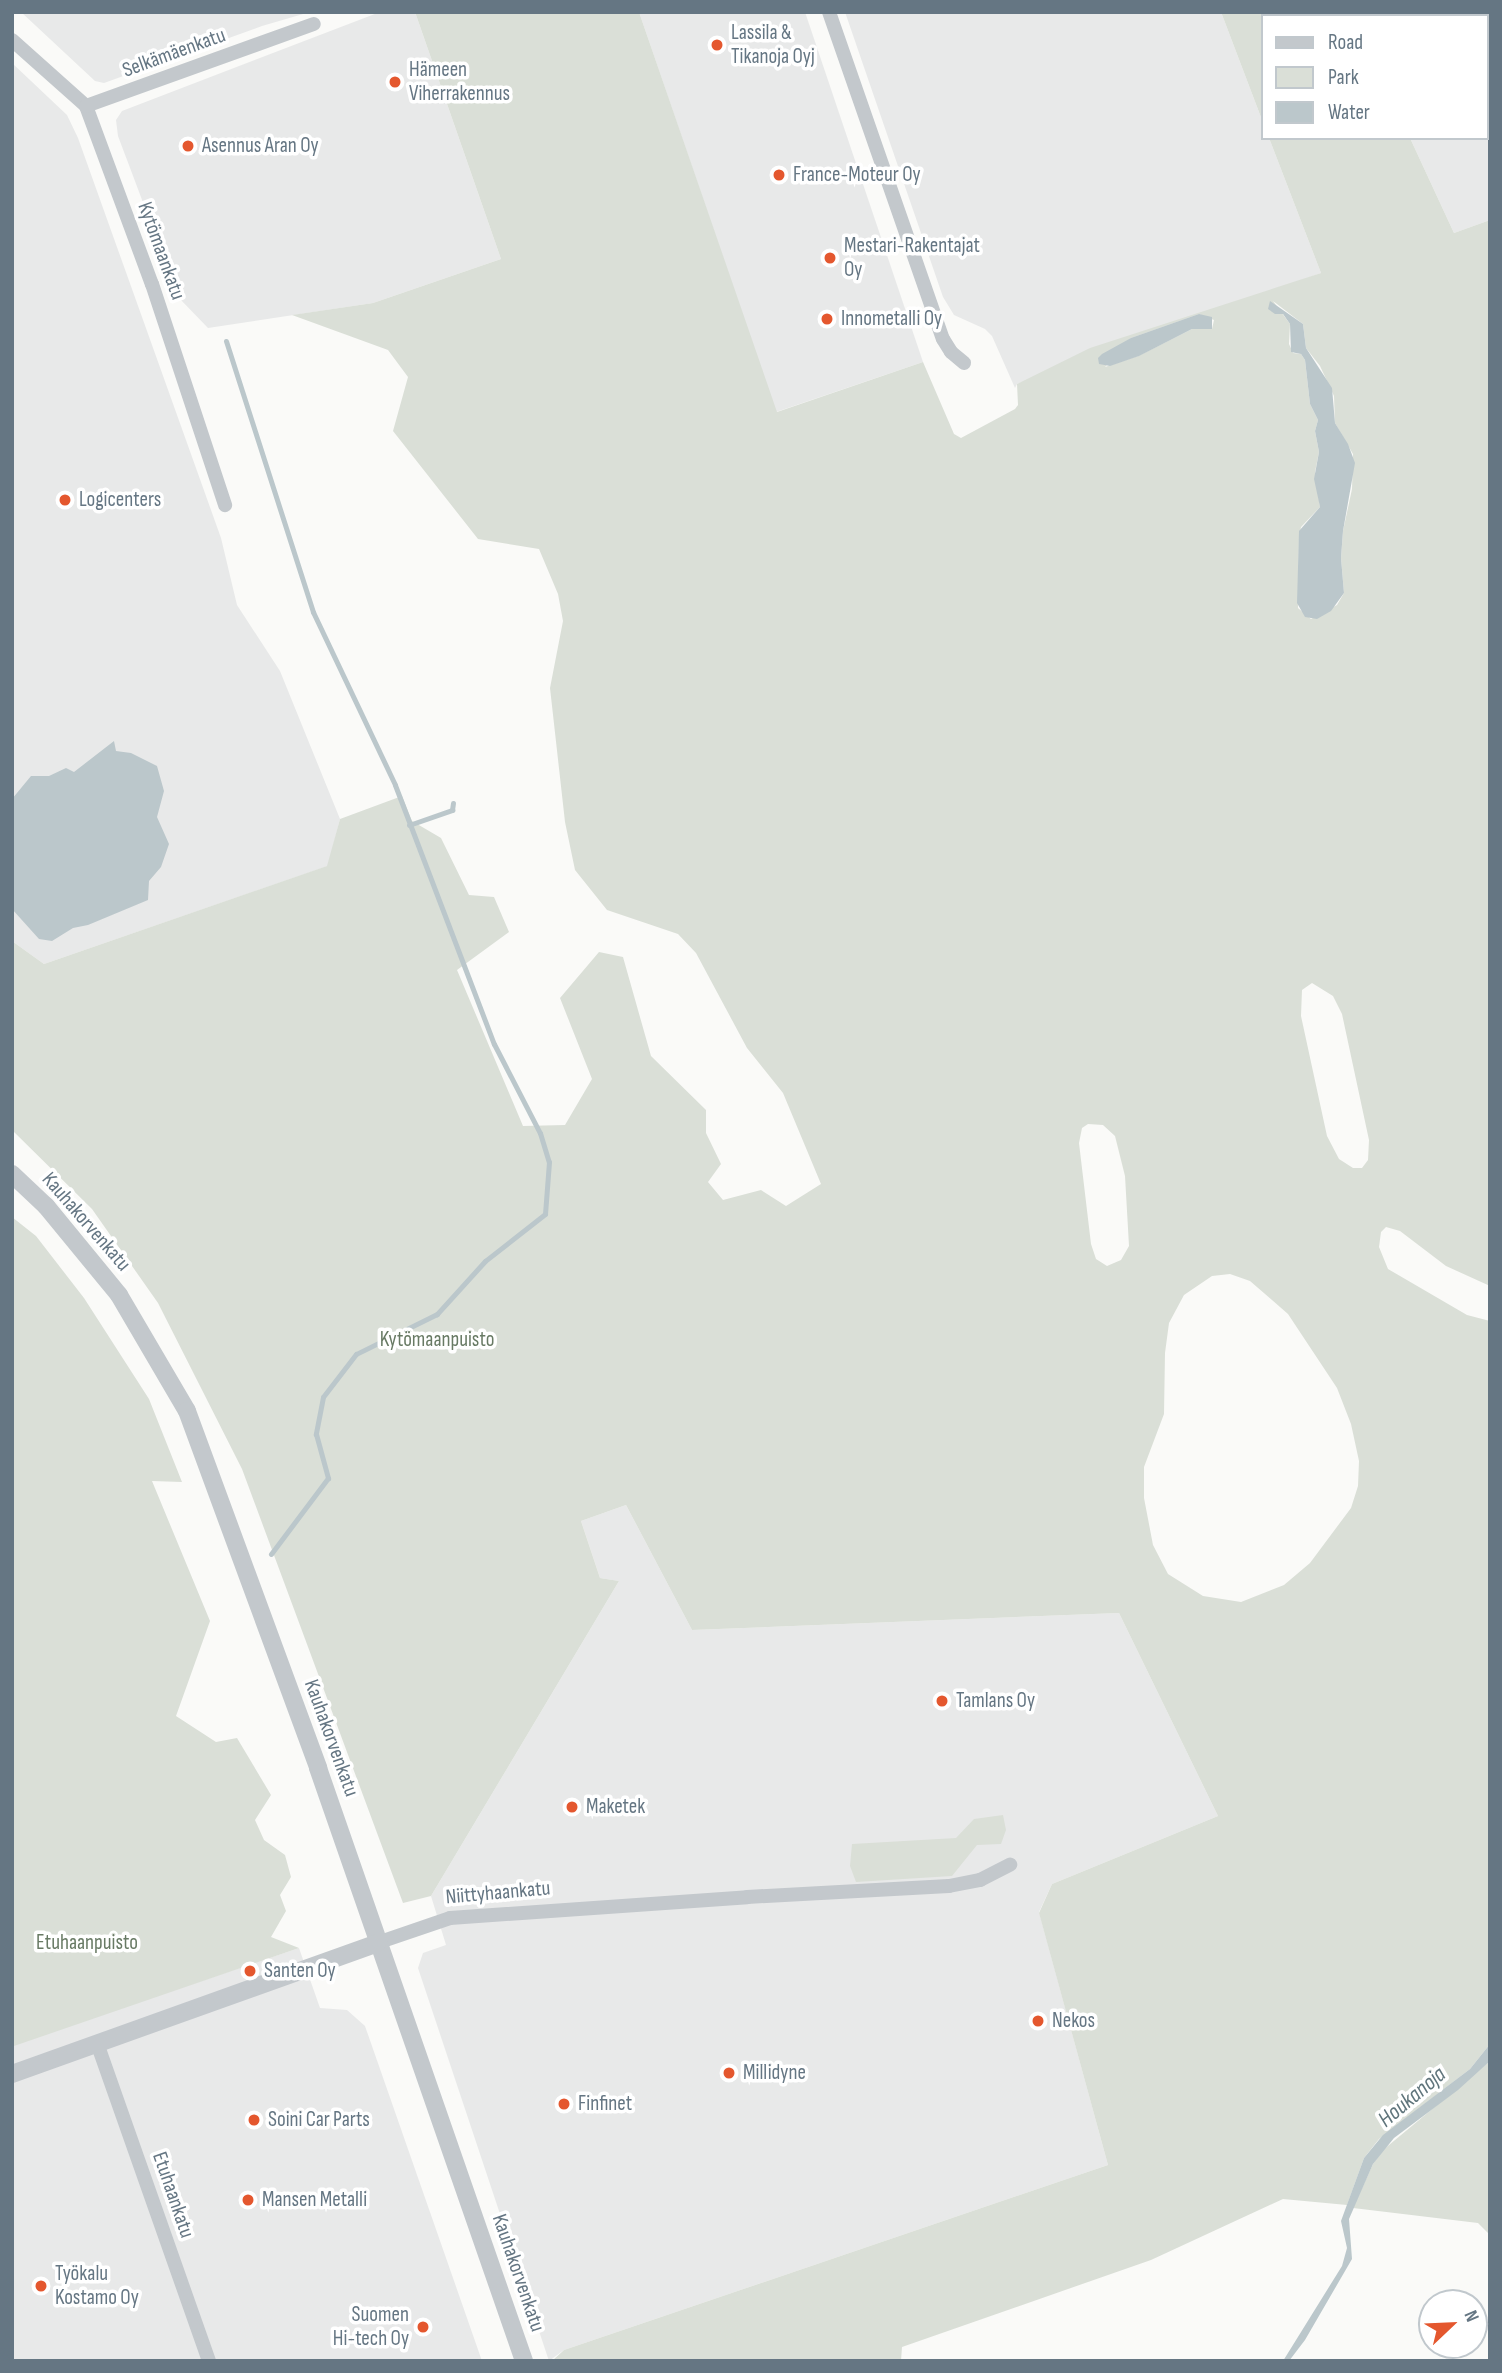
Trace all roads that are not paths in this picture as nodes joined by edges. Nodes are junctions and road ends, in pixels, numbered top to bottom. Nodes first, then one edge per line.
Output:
1 (829, 12) edge
2 (314, 24) dead end
3 (12, 40) edge
4 (86, 106) junction
5 (964, 363) dead end
6 (225, 505) dead end
7 (12, 1174) edge
8 (1010, 1865) dead end
9 (377, 1943) junction
10 (97, 2043) junction
11 (12, 2074) edge
12 (209, 2361) edge
13 (524, 2361) edge

1 - 5 street
2 - 4 street, Selkämäenkatu
3 - 4 street, Kytömaankatu
4 - 6 street, Kytömaankatu
7 - 9 street, Kauhakorvenkatu
8 - 9 street, Niittyhaankatu
9 - 10 street, Niittyhaankatu
9 - 13 street, Kauhakorvenkatu
10 - 11 street, Niittyhaankatu
10 - 12 street, Etuhaankatu

